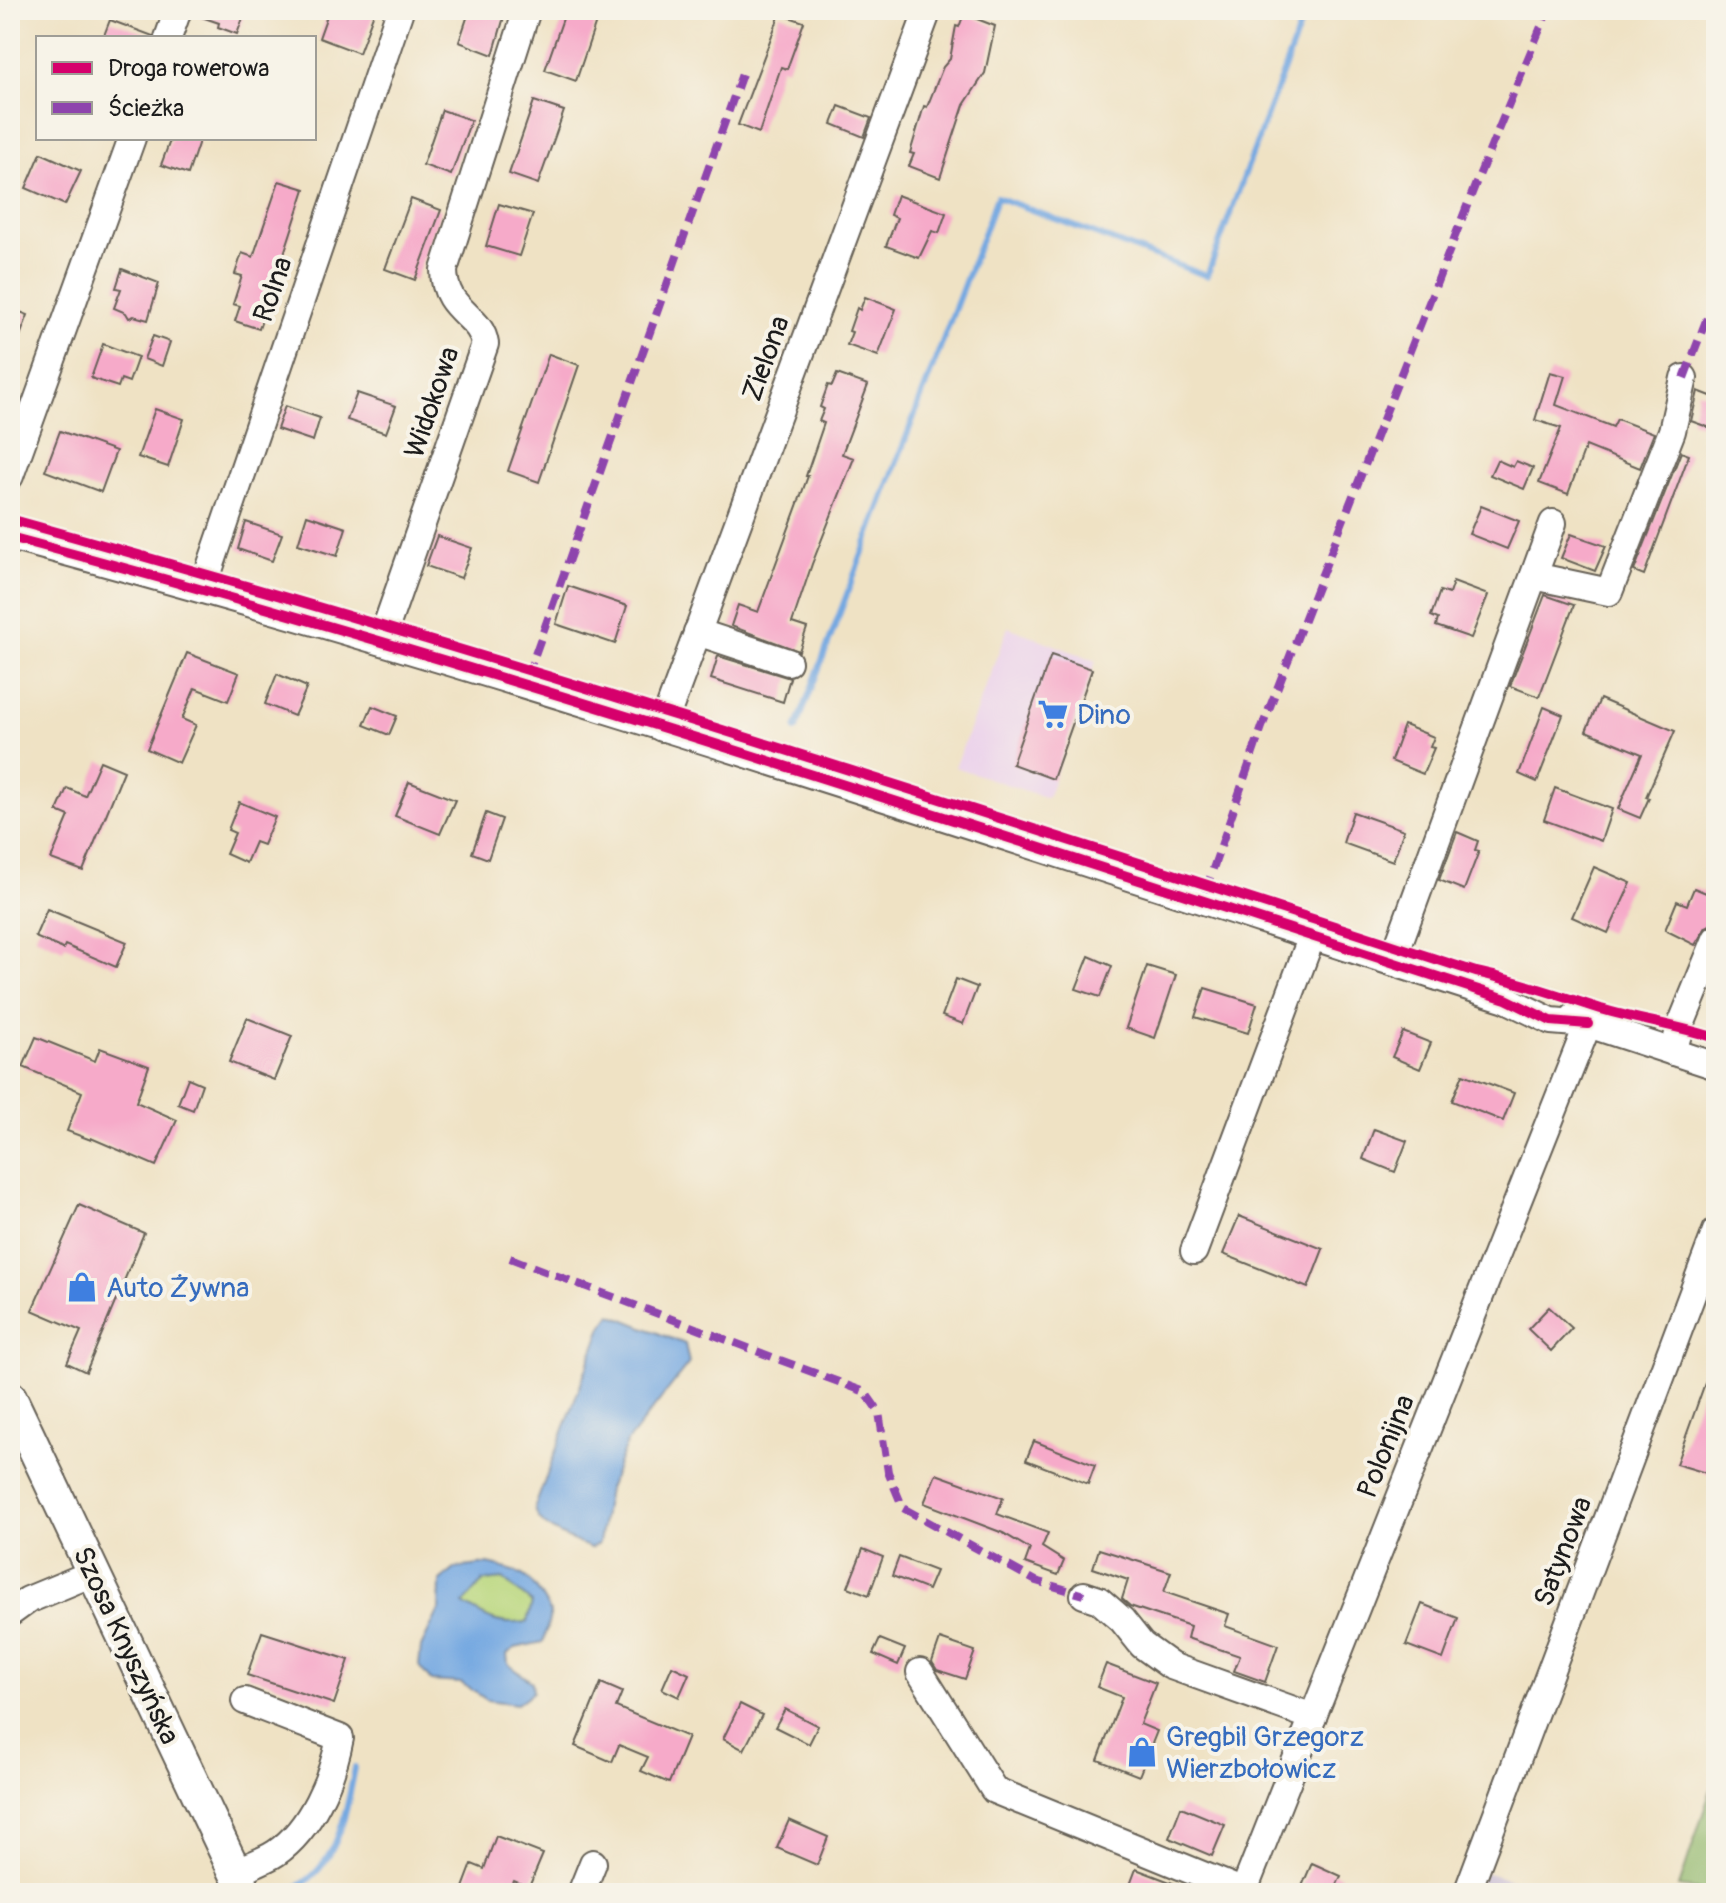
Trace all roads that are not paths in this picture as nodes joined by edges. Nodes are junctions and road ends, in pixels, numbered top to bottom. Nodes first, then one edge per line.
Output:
1 (178, 10) edge
2 (400, 10) edge
3 (527, 10) edge
4 (928, 10) edge
5 (169, 36) edge
6 (131, 140) edge
7 (1684, 378) dead end
8 (10, 476) edge
9 (1553, 523) dead end
10 (10, 537) edge
11 (1534, 576) junction
12 (203, 588) junction
13 (697, 632) junction
14 (381, 641) junction
15 (788, 662) dead end
16 (662, 728) junction
17 (1312, 936) junction
18 (1716, 939) edge
19 (1392, 962) junction
20 (1588, 1024) junction
21 (1673, 1052) junction
22 (1716, 1066) edge
23 (1716, 1231) edge
24 (1194, 1251) dead end
25 (10, 1397) edge
26 (93, 1573) junction
27 (1084, 1595) dead end
28 (10, 1613) edge
29 (920, 1672) dead end
30 (245, 1701) dead end
31 (1313, 1717) junction
32 (593, 1863) dead end
33 (240, 1882) edge
34 (581, 1893) edge
35 (1244, 1893) edge
36 (1467, 1893) edge

1 - 5 street
2 - 12 street, Rolna
3 - 14 street, Widokowa
4 - 13 street, Zielona
6 - 8 street
7 - 11 street
9 - 11 street
10 - 12 street
11 - 19 street
12 - 14 street
13 - 15 street
13 - 16 street, Zielona
14 - 16 street
16 - 17 street
17 - 19 street
17 - 24 street
18 - 21 street
19 - 20 street
20 - 21 street
20 - 31 street, Polonijna
21 - 22 street
23 - 36 street, Satynowa
25 - 26 main road, Szosa Knyszyńska
26 - 28 street
26 - 33 main road, Szosa Knyszyńska
27 - 31 street
29 - 35 street
30 - 33 street
31 - 35 street, Polonijna
32 - 34 street

